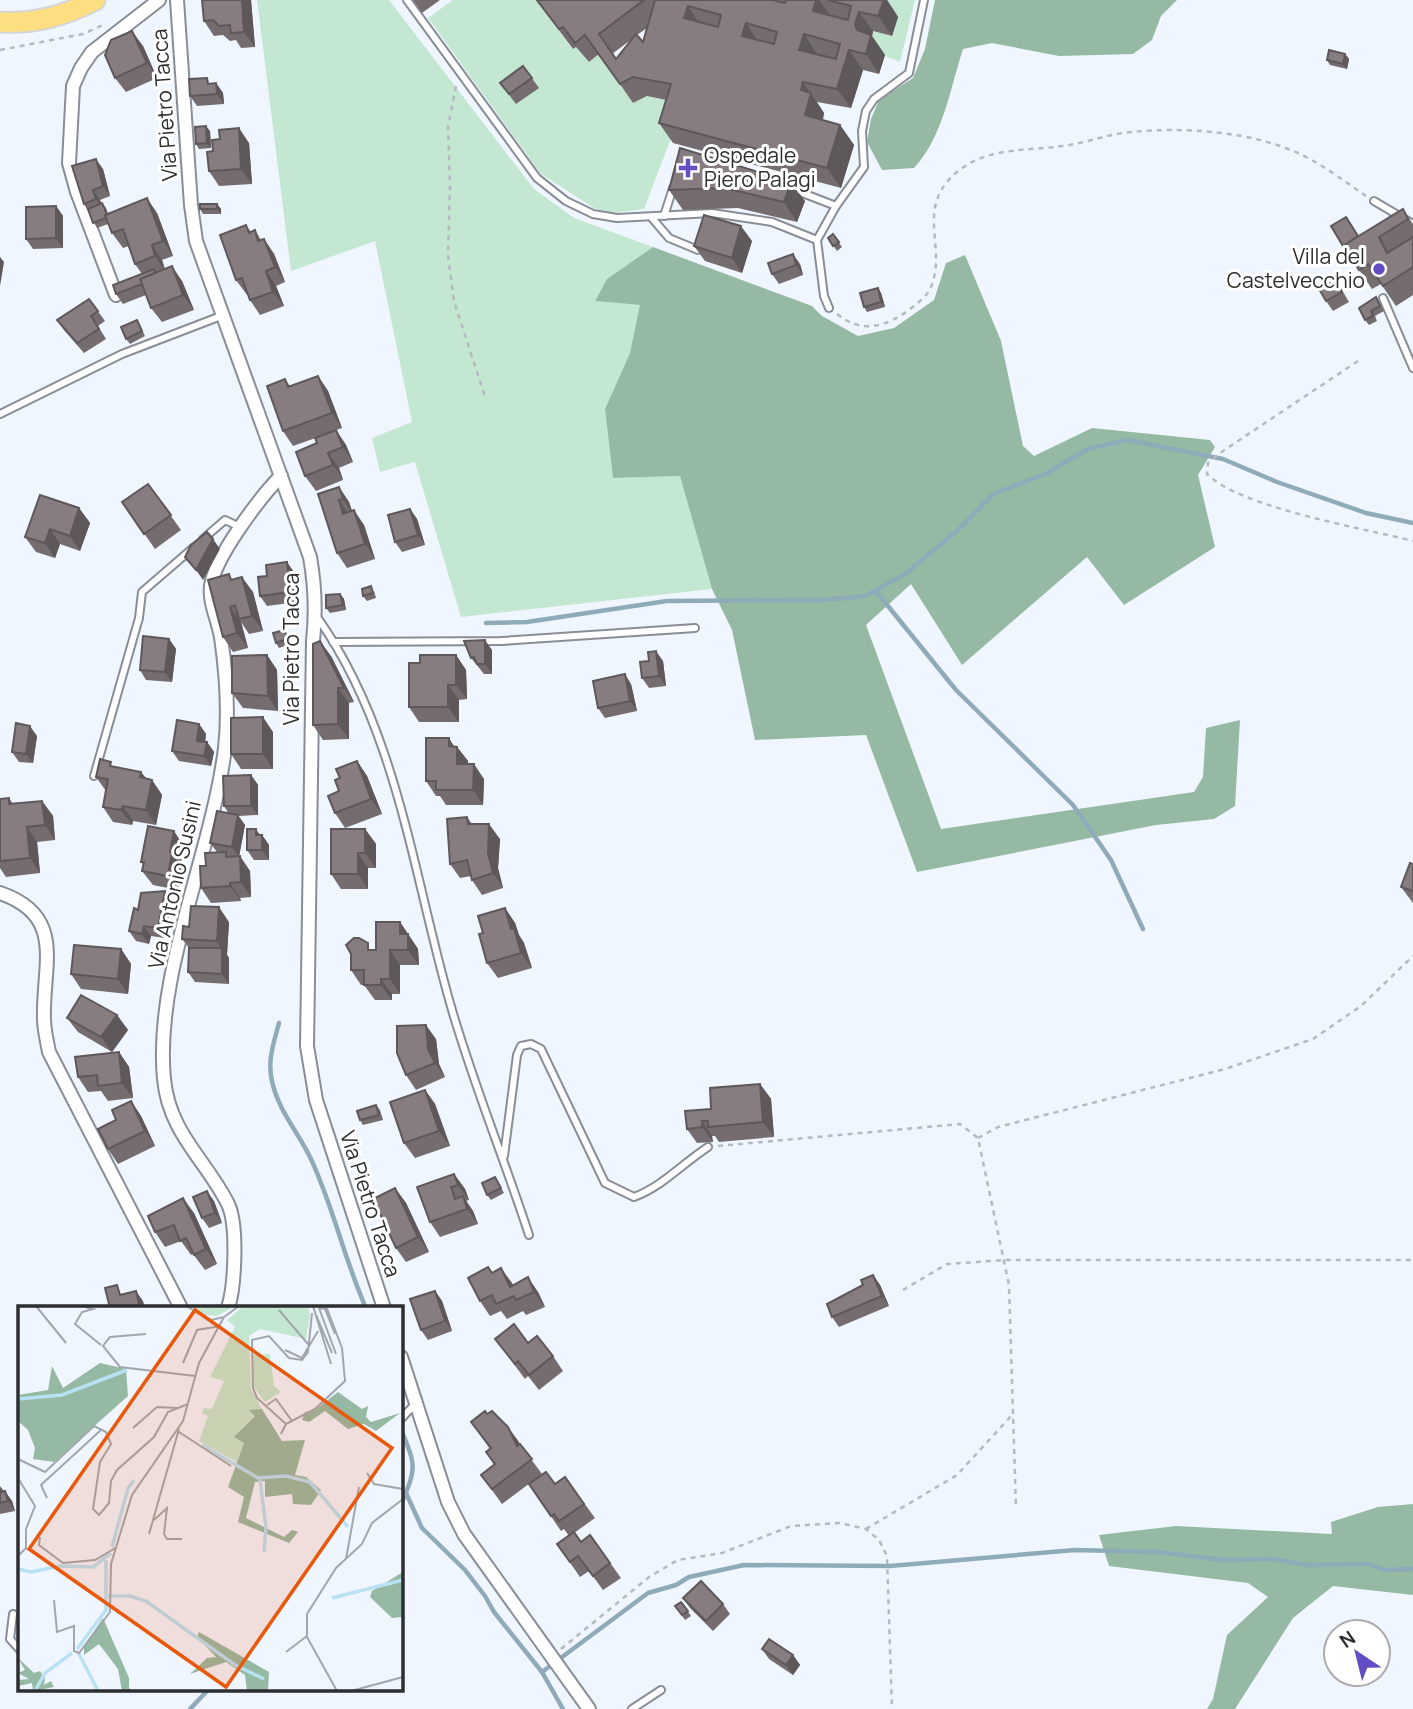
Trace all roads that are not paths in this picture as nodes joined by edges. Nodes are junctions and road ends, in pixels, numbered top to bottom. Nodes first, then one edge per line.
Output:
1 (95, 0) edge
2 (159, 0) edge
3 (177, 0) edge
4 (407, 0) edge
5 (924, 0) edge
6 (0, 22) edge
7 (676, 179) edge
8 (785, 187) edge
9 (1374, 201) road end
10 (836, 206) junction
11 (664, 216) junction
12 (652, 218) junction
13 (1413, 224) edge
14 (817, 240) junction
15 (698, 250) edge
16 (116, 295) edge
17 (1384, 299) edge
18 (829, 307) road end
19 (221, 316) junction
20 (1413, 368) edge
21 (0, 414) edge
22 (281, 475) junction
23 (241, 528) junction
24 (316, 615) junction
25 (695, 628) dead end
26 (333, 642) junction
27 (94, 776) edge
28 (0, 893) edge
29 (708, 1147) road end
30 (504, 1158) junction
31 (529, 1235) dead end
32 (180, 1306) edge
33 (229, 1306) edge
34 (383, 1306) edge
35 (402, 1360) edge
36 (417, 1403) junction
37 (402, 1418) edge
38 (13, 1614) dead end
39 (18, 1648) edge
40 (661, 1690) dead end
41 (589, 1709) edge
42 (632, 1709) edge

1 - 6 main road
2 - 16 street
3 - 19 street, Via Pietro Tacca
4 - 12 lane
5 - 10 lane
7 - 11 lane
8 - 10 lane
9 - 13 lane
10 - 14 lane
11 - 12 lane
11 - 14 lane
12 - 15 lane
14 - 18 lane
17 - 20 lane
19 - 21 lane
19 - 22 street, Via Pietro Tacca
22 - 23 street, Via Antonio Susini
22 - 24 street, Via Pietro Tacca
23 - 27 lane
23 - 33 street, Via Antonio Susini
24 - 26 lane
24 - 34 street, Via Pietro Tacca
25 - 26 lane
26 - 30 lane
28 - 32 street
29 - 30 lane
30 - 31 lane
35 - 36 street
36 - 37 lane
36 - 41 street
38 - 39 lane
40 - 42 lane

